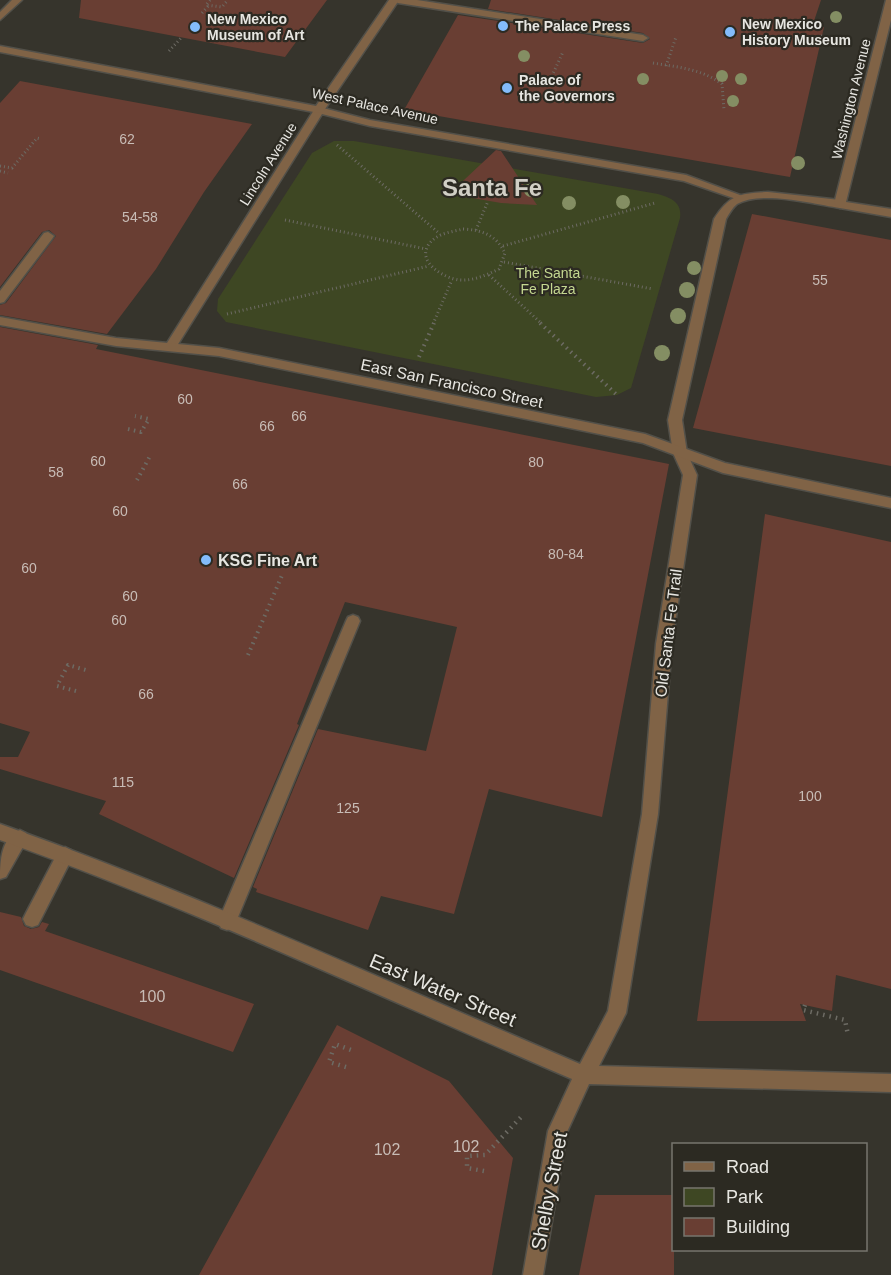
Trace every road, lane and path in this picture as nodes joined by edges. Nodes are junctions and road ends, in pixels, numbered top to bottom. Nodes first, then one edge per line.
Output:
1 (17, 0) edge
2 (210, 0) edge
3 (228, 0) edge
4 (396, 0) edge
5 (891, 0) edge
6 (209, 5) junction
7 (202, 13) dead end
8 (0, 17) edge
9 (821, 36) dead end
10 (676, 37) dead end
11 (830, 37) dead end
12 (181, 38) dead end
13 (642, 38) dead end
14 (564, 49) dead end
15 (0, 50) edge
16 (170, 51) dead end
17 (666, 66) dead end
18 (550, 80) dead end
19 (319, 110) junction
20 (41, 139) dead end
21 (337, 145) dead end
22 (0, 168) edge
23 (8, 172) dead end
24 (742, 198) junction
25 (663, 200) dead end
26 (488, 201) dead end
27 (840, 204) junction
28 (891, 213) edge
29 (284, 220) dead end
30 (476, 230) junction
31 (440, 234) junction
32 (48, 236) dead end
33 (503, 246) junction
34 (426, 249) junction
35 (504, 262) junction
36 (429, 266) junction
37 (489, 275) junction
38 (452, 279) junction
39 (653, 289) dead end
40 (0, 299) edge
41 (220, 316) dead end
42 (0, 321) edge
43 (171, 346) junction
44 (419, 357) dead end
45 (616, 395) dead end
46 (135, 416) dead end
47 (128, 429) dead end
48 (680, 453) junction
49 (150, 456) dead end
50 (137, 480) dead end
51 (891, 502) edge
52 (283, 573) dead end
53 (353, 621) dead end
54 (248, 655) dead end
55 (86, 670) dead end
56 (76, 691) dead end
57 (0, 832) edge
58 (20, 838) junction
59 (66, 855) junction
60 (0, 871) edge
61 (32, 920) dead end
62 (227, 922) junction
63 (805, 1005) dead end
64 (848, 1035) dead end
65 (354, 1051) dead end
66 (346, 1067) dead end
67 (584, 1075) junction
68 (891, 1083) edge
69 (523, 1115) dead end
70 (484, 1171) dead end
71 (533, 1275) edge

1 - 8 street
2 - 6 path
3 - 6 path
4 - 13 street
4 - 19 street, Lincoln Avenue
5 - 27 street, Washington Avenue
6 - 7 path
9 - 11 path
10 - 17 path
12 - 16 path
14 - 18 path
15 - 19 street, West Palace Avenue
19 - 24 street, West Palace Avenue
19 - 43 street, Lincoln Avenue
20 - 22 path
21 - 31 path
22 - 23 path
24 - 27 street
24 - 48 street, Old Santa Fe Trail
25 - 33 path
26 - 30 path
27 - 28 street
29 - 34 path
30 - 31 path
30 - 33 path
31 - 34 path
32 - 40 street
33 - 35 path
34 - 36 path
35 - 37 path
35 - 39 path
36 - 38 path
36 - 41 path
37 - 38 path
37 - 45 path
38 - 44 path
42 - 43 street, East San Francisco Street
43 - 48 street, East San Francisco Street
46 - 47 path
48 - 51 street, East San Francisco Street
48 - 67 street, Old Santa Fe Trail
49 - 50 path
52 - 54 path
53 - 62 street
55 - 56 path
57 - 58 street, East Water Street
58 - 59 street, East Water Street
58 - 60 street
59 - 61 street
59 - 62 street, East Water Street
62 - 67 street, East Water Street
63 - 64 path
65 - 66 path
67 - 68 street, East Water Street
67 - 71 street, Shelby Street
69 - 70 path

